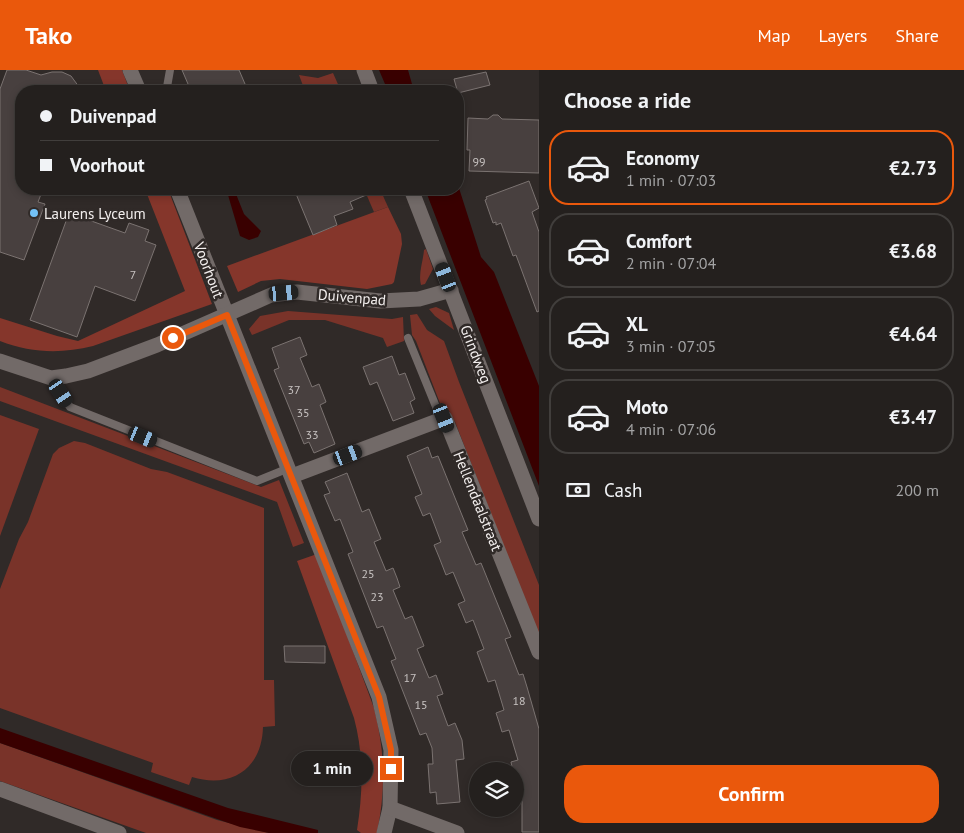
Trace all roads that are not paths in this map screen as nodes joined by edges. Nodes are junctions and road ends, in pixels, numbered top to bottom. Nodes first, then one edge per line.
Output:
1 (130, 70) edge
2 (170, 70) edge
3 (364, 70) edge
4 (136, 85) edge
5 (167, 85) edge
6 (370, 85) edge
7 (179, 195) edge
8 (413, 195) edge
9 (451, 290) junction
10 (227, 315) junction
11 (408, 338) dead end
12 (0, 361) edge
13 (51, 378) junction
14 (440, 419) junction
15 (290, 472) junction
16 (539, 519) edge
17 (539, 652) edge
18 (0, 789) edge
19 (390, 808) junction
20 (120, 833) edge
21 (384, 833) edge
22 (457, 833) edge

1 - 4 street
2 - 5 lane
3 - 6 street
7 - 10 street, Voorhout
8 - 9 street, Grindweg
9 - 10 street, Duivenpad
9 - 16 street, Grindweg
10 - 13 street, Duivenpad
10 - 15 street, Voorhout
11 - 14 lane
12 - 13 street, Duivenpad
13 - 15 lane
14 - 15 street
14 - 17 street, Hellendaalstraat
15 - 19 street, Voorhout
18 - 20 street
19 - 21 street, Voorhout
19 - 22 street

